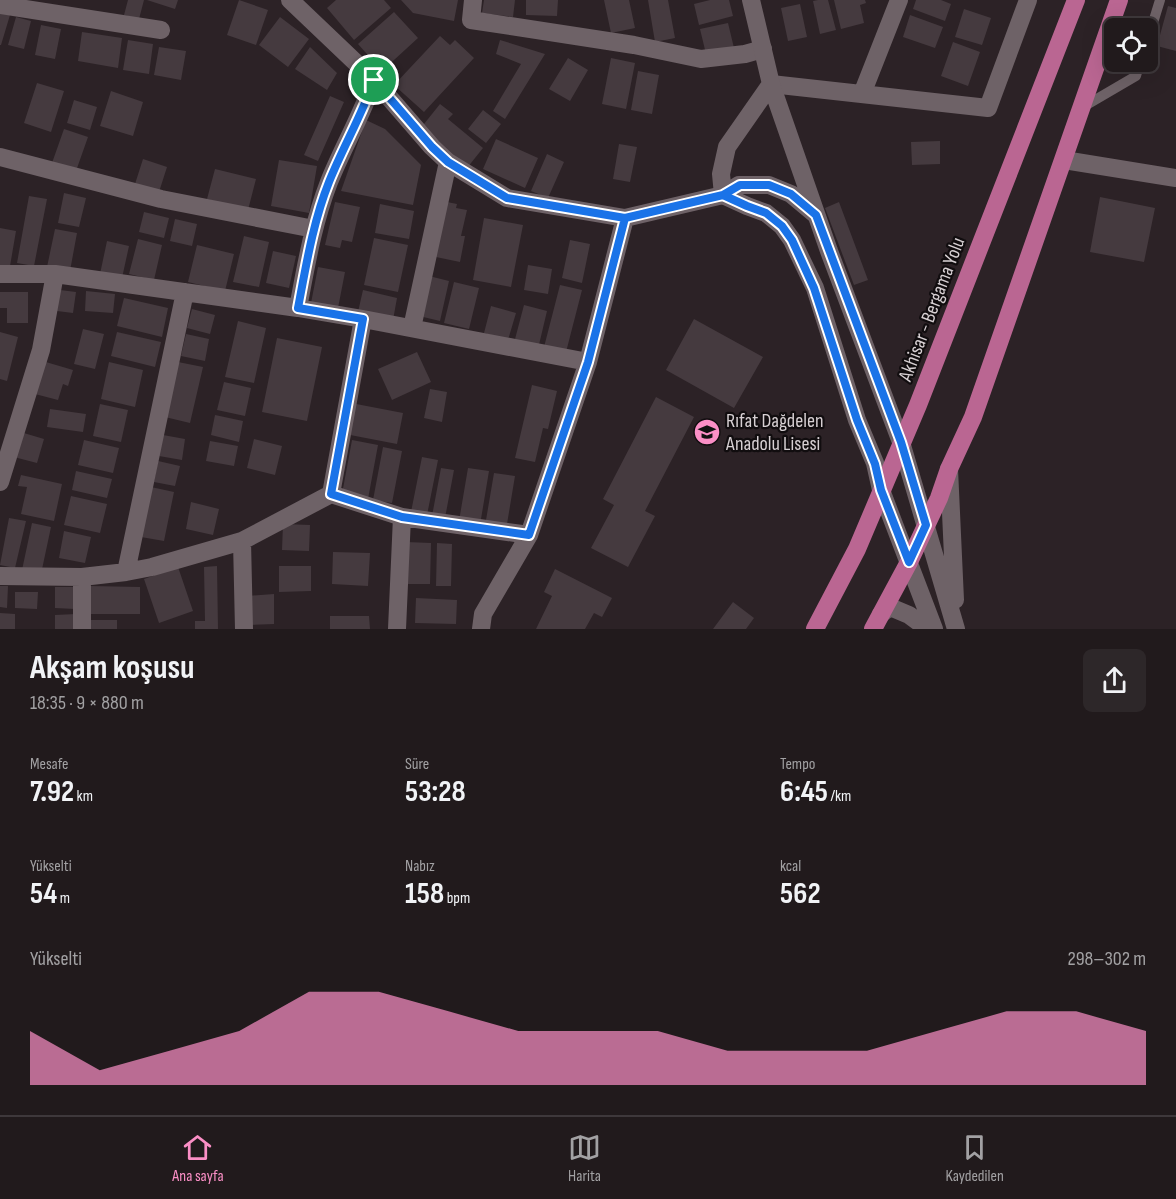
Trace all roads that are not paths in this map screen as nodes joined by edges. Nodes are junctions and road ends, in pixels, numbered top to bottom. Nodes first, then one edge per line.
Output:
1 (290, 0) edge
2 (473, 0) edge
3 (751, 0) edge
4 (899, 0) edge
5 (1029, 0) edge
6 (1076, 0) edge
7 (1119, 0) edge
8 (1160, 0) edge
9 (0, 5) edge
10 (1154, 18) edge
11 (161, 30) dead end
12 (763, 49) junction
13 (1137, 72) edge
14 (374, 80) junction
15 (771, 84) junction
16 (862, 94) junction
17 (1083, 107) junction
18 (0, 157) edge
19 (1064, 160) junction
20 (448, 162) junction
21 (1176, 178) edge
22 (723, 195) junction
23 (816, 215) junction
24 (625, 218) junction
25 (314, 228) junction
26 (0, 274) edge
27 (55, 274) junction
28 (185, 292) junction
29 (298, 308) junction
30 (363, 319) junction
31 (412, 328) junction
32 (588, 362) junction
33 (901, 442) junction
34 (949, 470) junction
35 (0, 482) edge
36 (881, 490) junction
37 (331, 494) junction
38 (402, 517) junction
39 (926, 525) junction
40 (529, 535) junction
41 (242, 541) junction
42 (909, 562) junction
43 (126, 572) junction
44 (0, 576) edge
45 (82, 577) junction
46 (877, 621) edge
47 (82, 629) edge
48 (244, 629) edge
49 (397, 629) edge
50 (482, 629) edge
51 (815, 629) edge
52 (928, 629) edge
53 (934, 629) edge
54 (956, 629) edge

1 - 14 street
2 - 12 street
3 - 12 street
4 - 16 street
5 - 16 street
6 - 33 main road, Akhisar - Bergama Yolu
7 - 17 main road
8 - 10 lane
9 - 11 street
12 - 15 street
13 - 17 lane
14 - 20 street
14 - 25 street
15 - 16 street
15 - 22 street
15 - 23 street
17 - 19 main road
18 - 25 street
19 - 21 street
19 - 34 main road
20 - 24 street
20 - 31 street
22 - 23 street
22 - 24 street
22 - 36 street
23 - 33 street
24 - 32 street
25 - 29 street
26 - 27 street
27 - 28 street
27 - 35 street
28 - 29 street
28 - 43 street
29 - 30 street
30 - 31 street
30 - 37 street
31 - 32 street
32 - 40 street
33 - 36 main road, Akhisar - Bergama Yolu
33 - 39 street
34 - 39 main road
34 - 54 street
36 - 42 street
36 - 51 main road, Akhisar - Bergama Yolu
37 - 38 street
37 - 41 street
38 - 40 street
38 - 49 street
39 - 42 main road
39 - 54 street
40 - 50 street
41 - 43 street
41 - 48 street
42 - 46 main road
42 - 53 street
43 - 45 street
44 - 45 street
45 - 47 street
46 - 52 street

